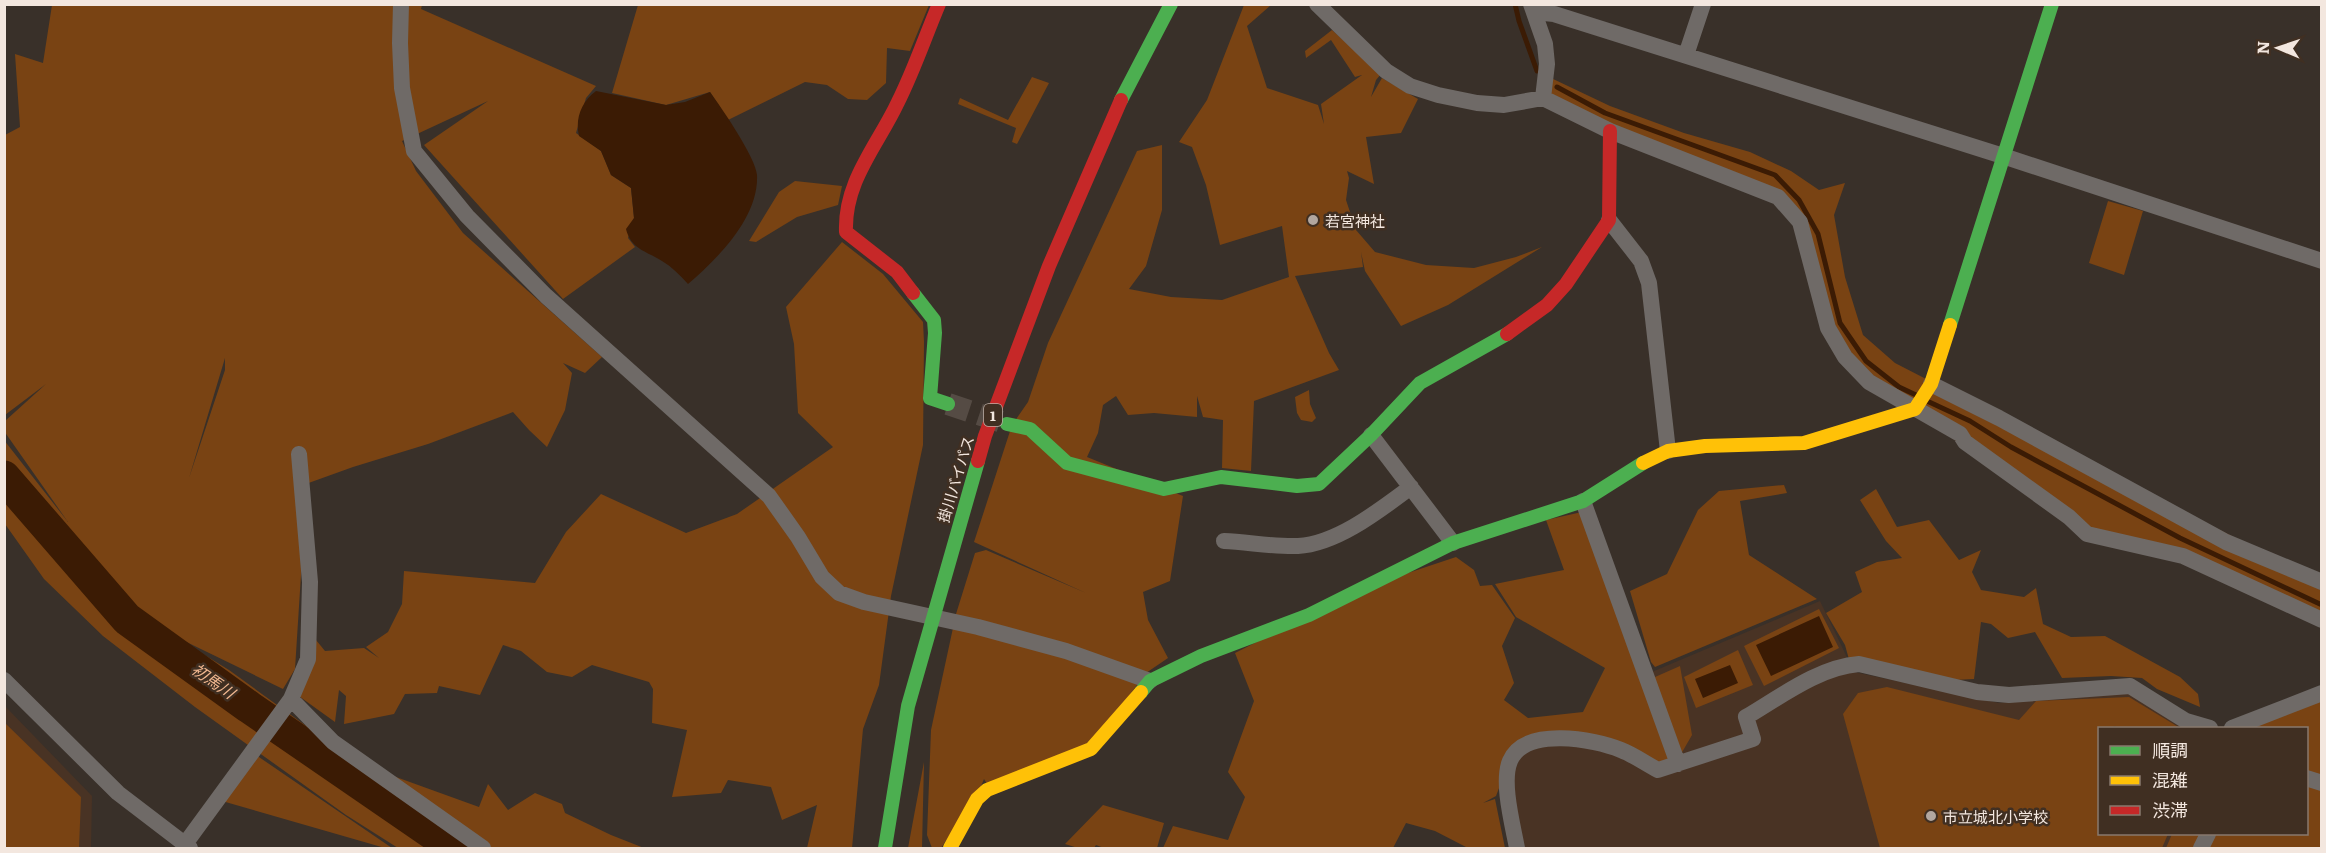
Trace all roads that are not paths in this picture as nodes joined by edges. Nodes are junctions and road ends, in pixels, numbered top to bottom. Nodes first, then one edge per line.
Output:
1 (401, 4) edge
2 (939, 4) edge
3 (1171, 4) edge
4 (1317, 4) edge
5 (1703, 4) edge
6 (2052, 4) edge
7 (1532, 8) edge
8 (1686, 55) junction
9 (1543, 98) junction
10 (1610, 131) junction
11 (2003, 156) junction
12 (1609, 220) junction
13 (2322, 261) edge
14 (1931, 384) junction
15 (948, 404) tunnel mouth
16 (1917, 407) junction
17 (1007, 424) tunnel mouth
18 (1371, 435) junction
19 (1668, 451) junction
20 (299, 454) dead end
21 (1411, 487) junction
22 (1583, 501) junction
23 (1224, 540) dead end
24 (1453, 543) junction
25 (2322, 582) edge
26 (2322, 620) edge
27 (4, 680) edge
28 (1150, 681) junction
29 (2322, 693) edge
30 (289, 703) junction
31 (908, 706) junction
32 (2204, 727) edge
33 (2237, 727) edge
34 (1678, 764) junction
35 (2208, 835) edge
36 (873, 837) dead end
37 (188, 846) edge
38 (483, 849) edge
39 (885, 849) edge
40 (950, 849) edge
41 (1517, 849) edge
42 (2201, 849) edge

1 - 28 street
2 - 15 main road
3 - 31 main road, 掛川バイパス / 1
4 - 9 street
5 - 8 street
6 - 11 main road
7 - 8 street
7 - 9 street
8 - 11 street
9 - 10 street
10 - 12 main road
10 - 16 street
11 - 13 street
11 - 14 main road
12 - 18 main road
12 - 19 street
14 - 16 main road
14 - 25 street
16 - 19 main road
16 - 26 street
17 - 18 main road
18 - 21 street
19 - 22 main road
20 - 30 street
21 - 23 street
21 - 24 street
22 - 24 main road
22 - 34 street
24 - 28 main road
27 - 37 street
28 - 40 main road
29 - 33 street
30 - 37 street
30 - 38 street
31 - 36 main road
31 - 39 main road, 掛川バイパス / 1
32 - 34 street
34 - 41 street
35 - 42 street

